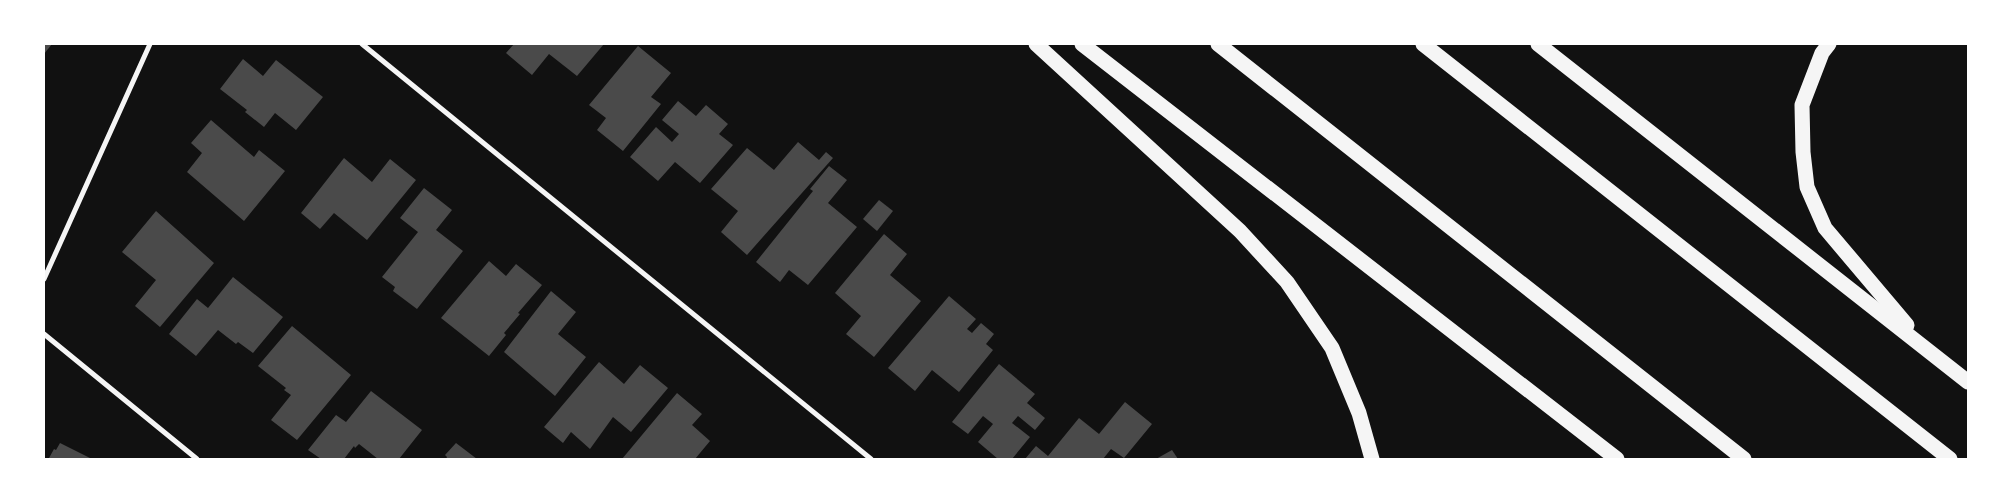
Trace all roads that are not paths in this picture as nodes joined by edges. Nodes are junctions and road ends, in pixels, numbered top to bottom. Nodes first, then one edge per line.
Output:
1 (150, 44) edge
2 (362, 44) edge
3 (1036, 44) edge
4 (1082, 44) edge
5 (1218, 44) edge
6 (1423, 44) edge
7 (1538, 44) edge
8 (1829, 44) edge
9 (44, 279) edge
10 (44, 334) edge
11 (1928, 351) junction
12 (1968, 382) edge
13 (197, 459) edge
14 (871, 459) edge
15 (1372, 459) edge
16 (1617, 459) edge
17 (1744, 459) edge
18 (1950, 459) edge

1 - 9 street
2 - 14 street
3 - 15 highway
4 - 16 highway
5 - 17 highway
6 - 18 highway
7 - 11 highway
8 - 11 highway
10 - 13 street
11 - 12 highway

